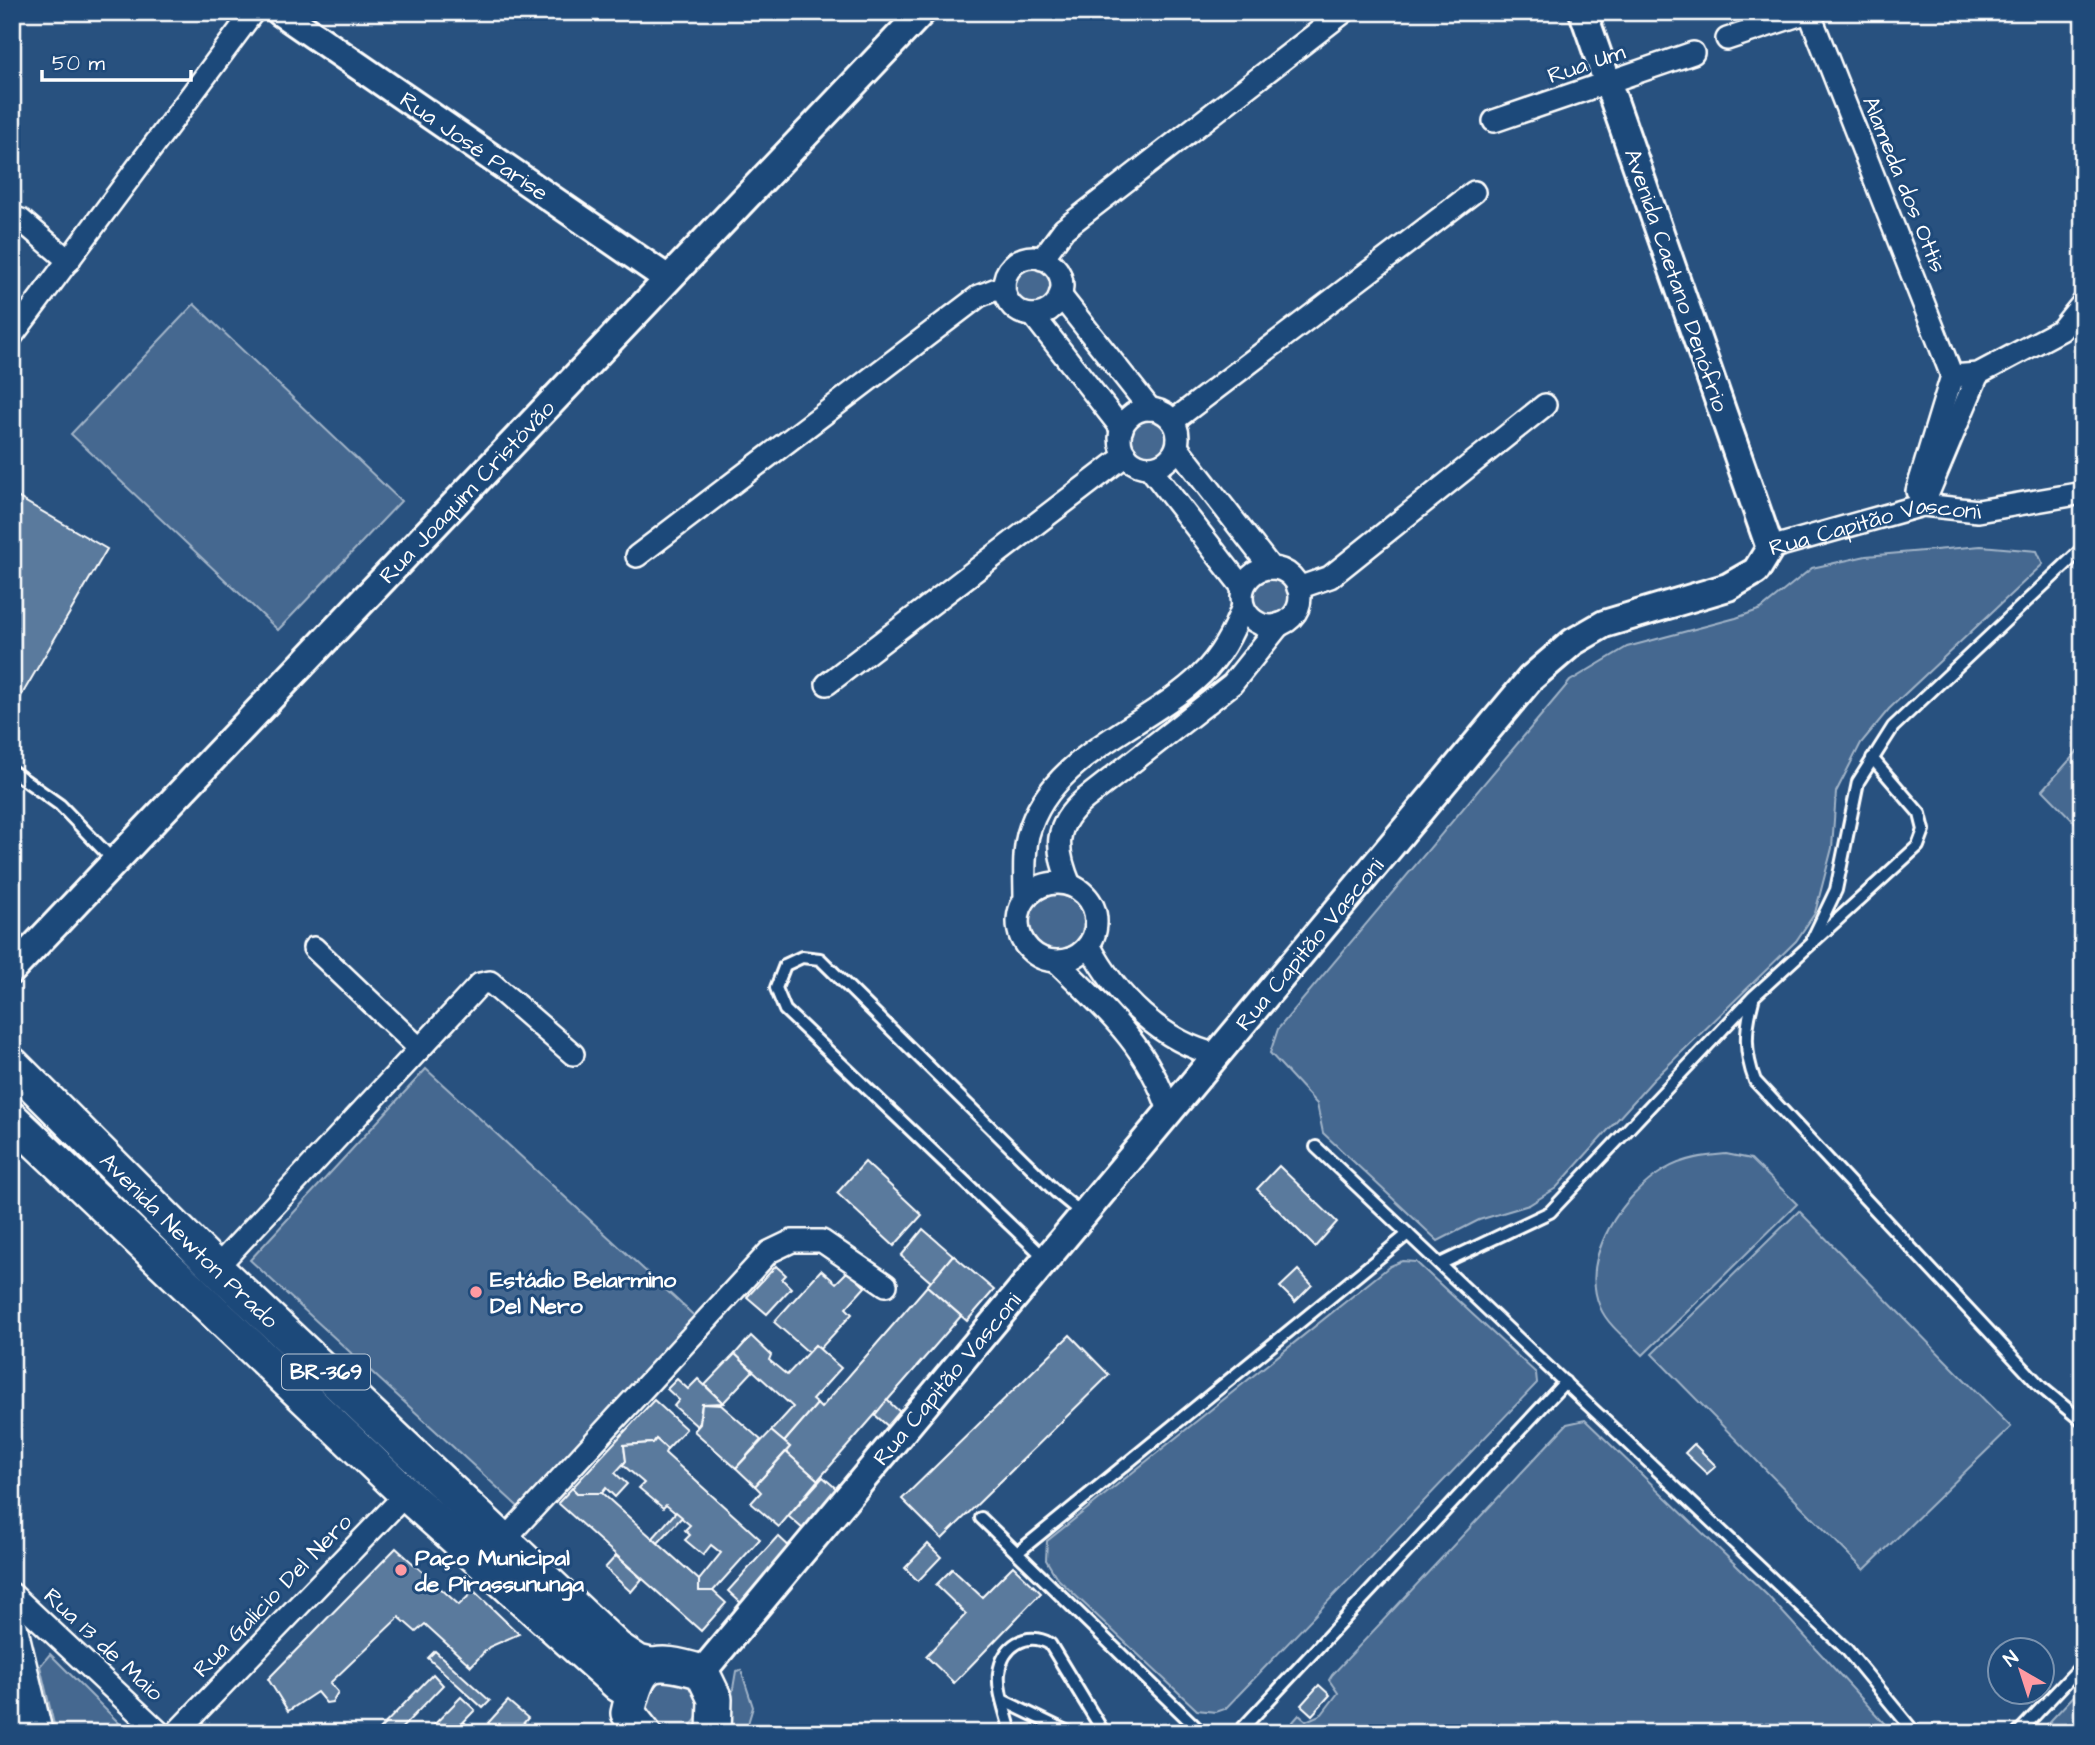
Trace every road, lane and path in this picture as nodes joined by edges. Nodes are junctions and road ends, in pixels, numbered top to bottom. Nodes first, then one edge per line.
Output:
1 (253, 12) edge
2 (280, 12) edge
3 (922, 12) edge
4 (1344, 12) edge
5 (1583, 12) edge
6 (1809, 12) edge
7 (1727, 39) dead end
8 (1693, 53) dead end
9 (1609, 83) junction
10 (1494, 121) dead end
11 (1474, 192) dead end
12 (12, 216) edge
13 (1042, 259) junction
14 (69, 261) junction
15 (668, 279) junction
16 (1004, 286) junction
17 (1060, 295) junction
18 (2083, 303) edge
19 (1032, 315) junction
20 (12, 336) edge
21 (1978, 374) junction
22 (1952, 376) junction
23 (1545, 405) dead end
24 (1150, 409) junction
25 (1173, 421) junction
26 (1122, 429) junction
27 (1177, 447) junction
28 (1126, 455) junction
29 (1149, 467) junction
30 (2083, 493) edge
31 (1918, 506) junction
32 (1770, 548) junction
33 (2083, 548) edge
34 (637, 556) dead end
35 (1271, 568) junction
36 (1298, 588) junction
37 (1243, 597) junction
38 (1280, 624) junction
39 (827, 684) dead end
40 (1872, 758) junction
41 (12, 771) edge
42 (114, 861) junction
43 (1070, 885) junction
44 (1026, 899) junction
45 (1089, 945) junction
46 (314, 948) dead end
47 (1807, 948) junction
48 (1058, 962) junction
49 (12, 970) edge
50 (1111, 981) junction
51 (1093, 997) junction
52 (1754, 997) junction
53 (1158, 1028) junction
54 (1138, 1044) junction
55 (420, 1049) junction
56 (573, 1055) dead end
57 (1218, 1055) junction
58 (12, 1064) edge
59 (1169, 1111) junction
60 (12, 1119) edge
61 (1316, 1147) dead end
62 (1084, 1215) junction
63 (1408, 1234) junction
64 (1045, 1258) junction
65 (1440, 1264) junction
66 (216, 1268) junction
67 (886, 1285) dead end
68 (1565, 1382) junction
69 (2083, 1422) edge
70 (406, 1494) junction
71 (981, 1518) dead end
72 (504, 1540) junction
73 (1017, 1553) junction
74 (12, 1594) edge
75 (12, 1628) edge
76 (2083, 1664) edge
77 (651, 1665) junction
78 (702, 1672) junction
79 (1003, 1701) junction
80 (631, 1718) edge
81 (711, 1732) edge
82 (37, 1733) edge
83 (160, 1733) edge
84 (176, 1733) edge
85 (1011, 1733) edge
86 (1070, 1733) edge
87 (1104, 1733) edge
88 (1202, 1733) edge
89 (1238, 1733) edge
90 (1915, 1733) edge
91 (2018, 1733) edge

1 - 14 street
2 - 15 street, Rua José Parise
3 - 15 street, Rua Joaquim Cristóvão
4 - 13 street
5 - 9 street, Avenida Caetano Denófrio
6 - 7 street
6 - 22 street, Alameda dos Ottis
8 - 9 street, Rua Um
9 - 10 street, Rua Um
9 - 32 street, Avenida Caetano Denófrio
11 - 25 street
12 - 14 street
13 - 16 street
13 - 17 street
14 - 20 street
15 - 42 street, Rua Joaquim Cristóvão
16 - 19 street
16 - 34 street
17 - 19 street
17 - 24 street
18 - 21 street
19 - 26 street
21 - 22 street
21 - 31 street
22 - 31 street
23 - 36 street
24 - 25 street
24 - 26 street
25 - 27 street
26 - 28 street
27 - 29 street
27 - 35 street
28 - 29 street
28 - 39 street
29 - 37 street
30 - 31 street, Rua Capitão Vasconi
31 - 32 street, Rua Capitão Vasconi
32 - 57 street, Rua Capitão Vasconi
33 - 40 lane
35 - 36 street
35 - 37 street
36 - 38 street
37 - 38 street
37 - 44 street
38 - 43 street
40 - 47 lane
40 - 47 lane
41 - 42 lane
42 - 49 street, Rua Joaquim Cristóvão
43 - 44 street
43 - 45 street
44 - 48 street
45 - 48 street
45 - 50 street
46 - 55 street
47 - 52 lane
48 - 51 street
50 - 51 street
50 - 53 street
51 - 54 street
52 - 65 lane
52 - 69 lane
53 - 54 street
53 - 57 street
54 - 59 street
55 - 56 street
55 - 66 street
57 - 59 street, Rua Capitão Vasconi
58 - 66 main road, Avenida Newton Prado / BR-369
59 - 62 street, Rua Capitão Vasconi
60 - 70 main road, Avenida Newton Prado / BR-369
61 - 63 lane
62 - 64 street, Rua Capitão Vasconi
62 - 64 lane
63 - 65 lane
63 - 73 lane
64 - 78 street, Rua Capitão Vasconi
65 - 68 lane
66 - 72 main road, Avenida Newton Prado / BR-369
67 - 72 street
68 - 89 lane
68 - 90 lane
70 - 80 main road, Avenida Newton Prado / BR-369
70 - 84 street, Rua Galício Del Nero
71 - 73 lane
72 - 77 main road, Avenida Newton Prado / BR-369
73 - 88 lane
74 - 83 street, Rua 13 de Maio
75 - 82 main road
76 - 91 lane
77 - 78 main road, BR-369
77 - 80 main road
78 - 81 main road
79 - 85 lane
79 - 86 lane
79 - 87 lane

